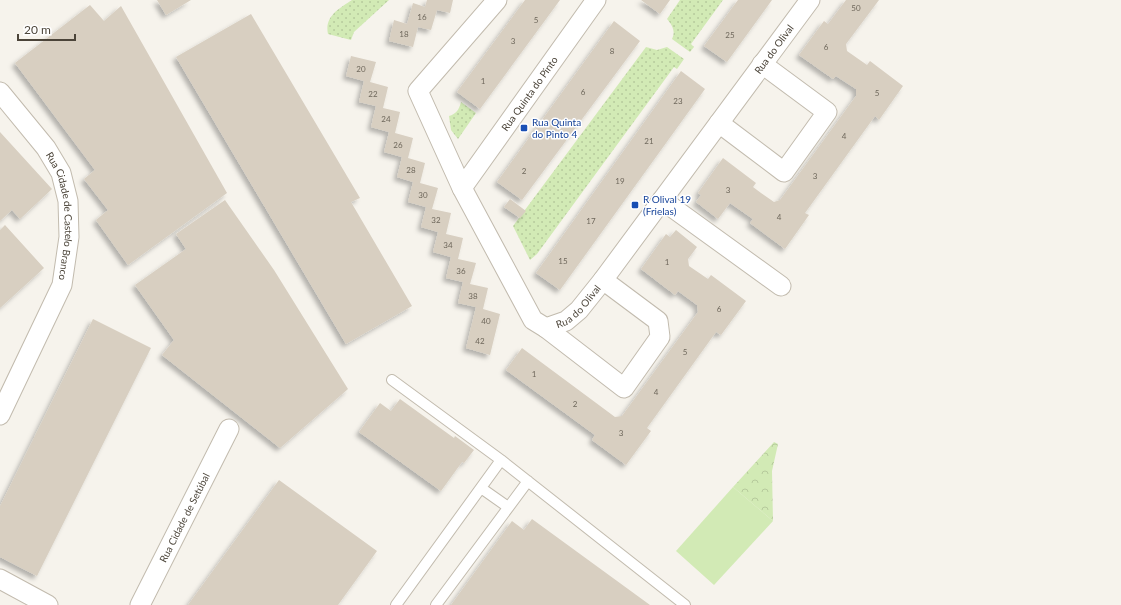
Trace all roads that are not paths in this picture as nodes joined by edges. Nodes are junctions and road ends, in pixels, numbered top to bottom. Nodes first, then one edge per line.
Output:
1 (497, 0) edge
2 (596, 0) edge
3 (810, 0) edge
4 (762, 64) junction
5 (0, 92) edge
6 (719, 123) junction
7 (462, 188) junction
8 (662, 200) junction
9 (603, 280) junction
10 (781, 286) dead end
11 (546, 328) junction
12 (392, 380) dead end
13 (0, 415) edge
14 (229, 429) dead end
15 (501, 460) junction
16 (528, 481) junction
17 (481, 488) junction
18 (508, 507) junction
19 (0, 579) edge
20 (48, 605) edge
21 (140, 605) edge
22 (396, 605) edge
23 (436, 605) edge
24 (685, 605) edge

1 - 7 street, Rua do Olival
2 - 7 street, Rua Quinta do Pinto
3 - 4 street, Rua do Olival
4 - 6 street, Rua do Olival
4 - 6 street
5 - 13 street, Rua Cidade de Castelo Branco
6 - 8 street, Rua do Olival
7 - 11 street, Rua do Olival
8 - 9 street, Rua do Olival
8 - 10 street
9 - 11 street, Rua do Olival
9 - 11 street
12 - 15 lane
14 - 21 street, Rua Cidade de Setúbal
15 - 16 lane
15 - 17 lane
16 - 18 lane
16 - 24 lane
17 - 18 lane
17 - 22 lane
18 - 23 lane
19 - 20 street

